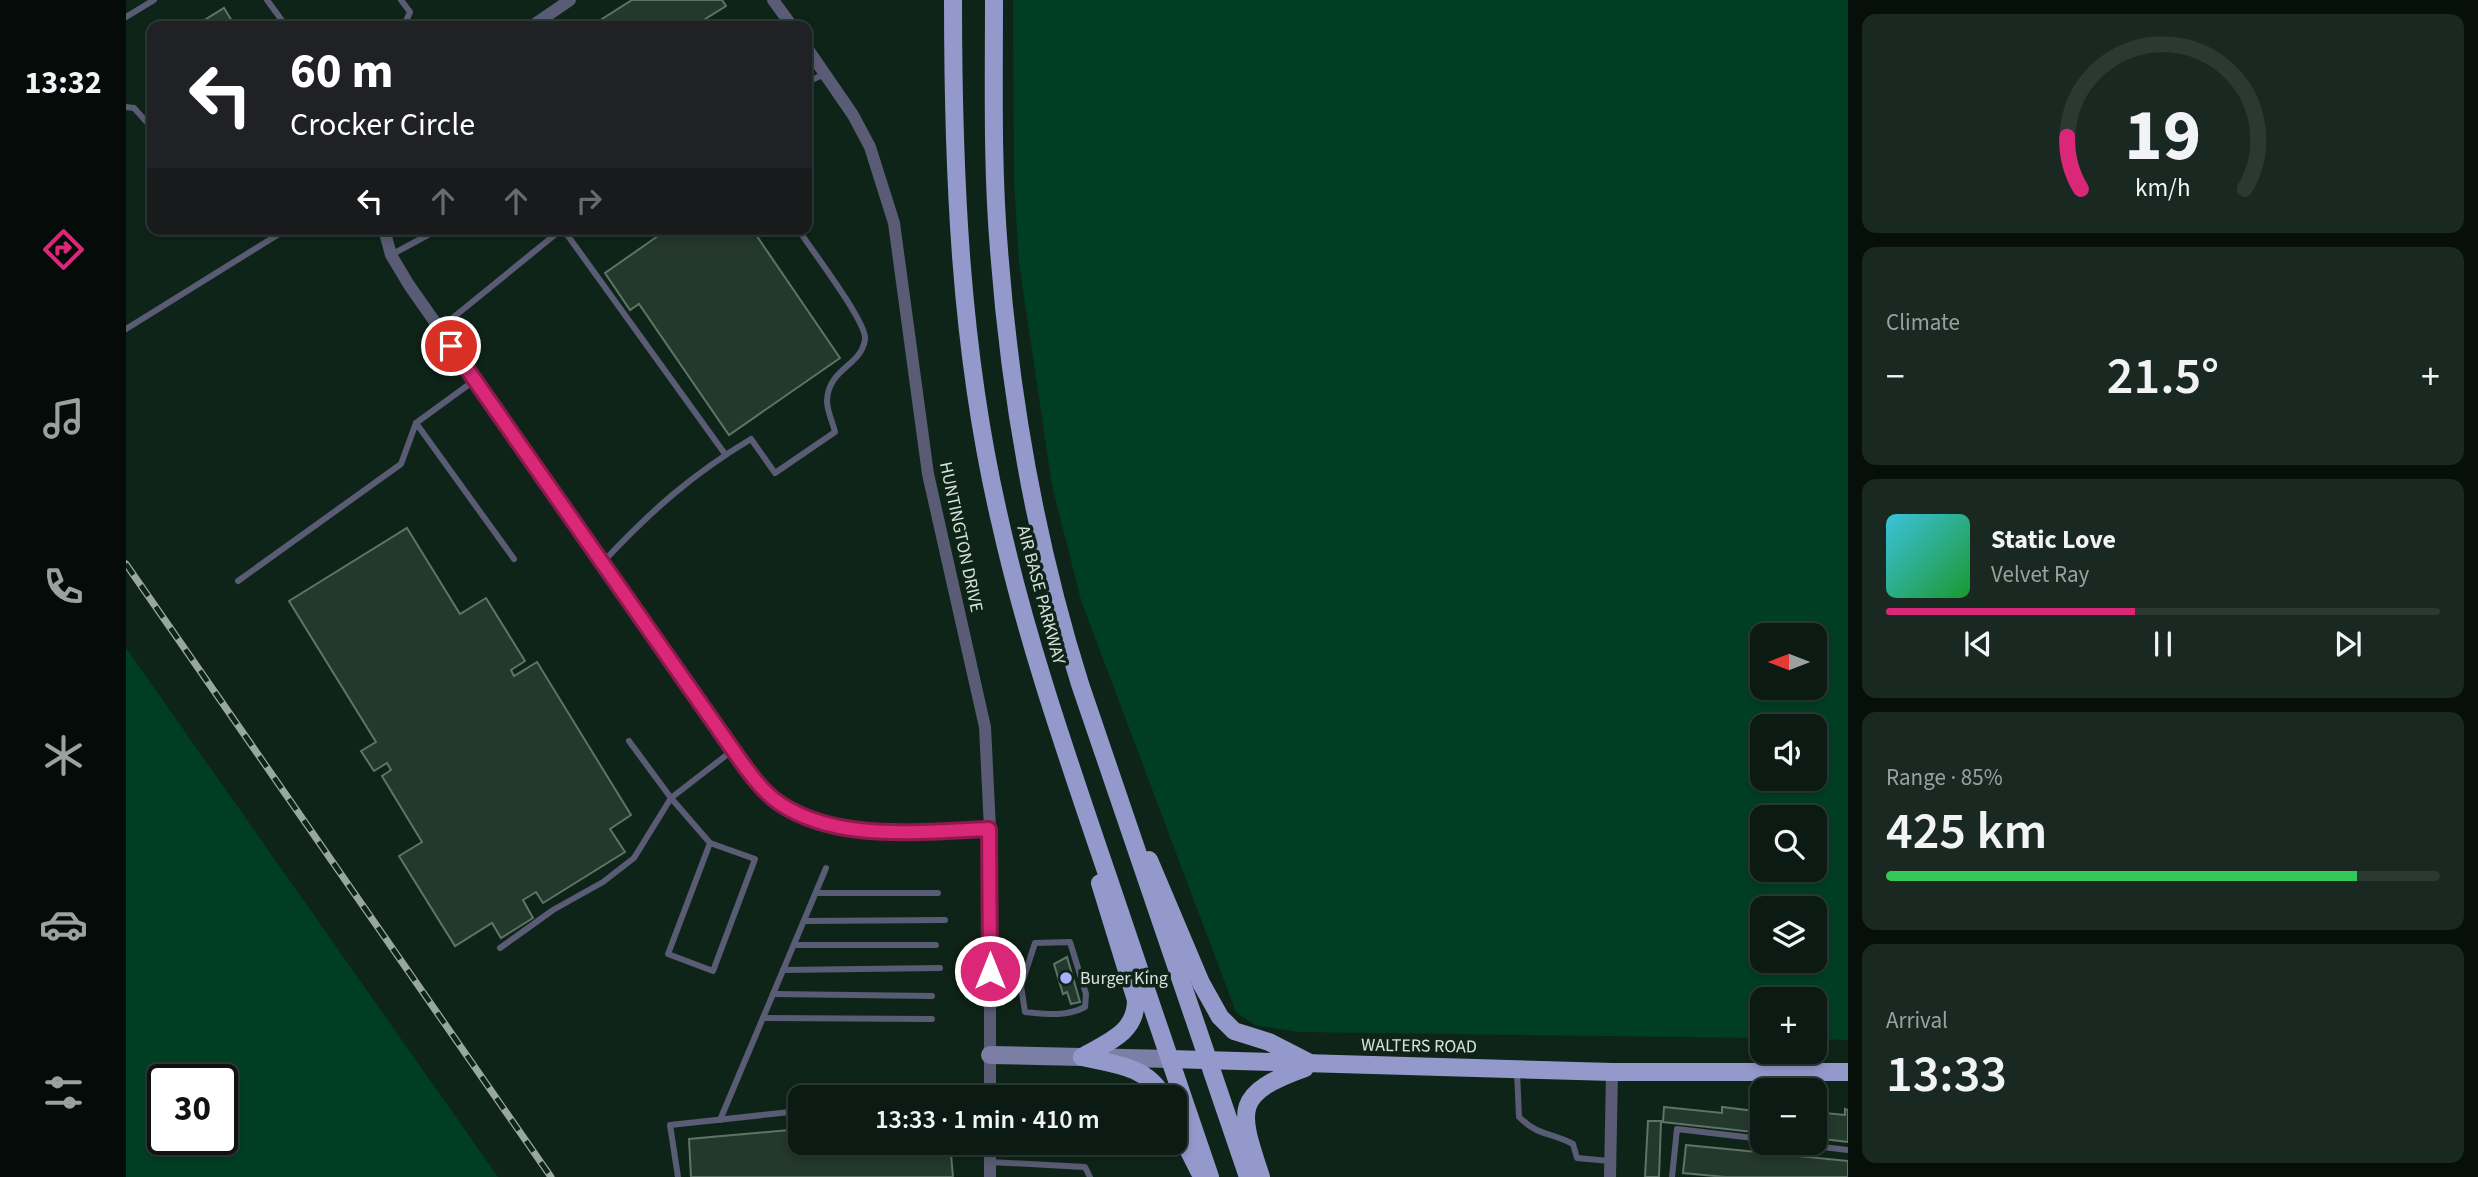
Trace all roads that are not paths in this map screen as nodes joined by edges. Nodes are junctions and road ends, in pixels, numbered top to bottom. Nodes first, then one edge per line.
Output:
1 (154, 0) edge
2 (267, 0) edge
3 (401, 0) edge
4 (570, 0) edge
5 (773, 0) edge
6 (953, 0) edge
7 (994, 0) edge
8 (126, 17) edge
9 (282, 21) edge
10 (406, 21) edge
11 (539, 21) edge
12 (788, 21) edge
13 (812, 55) edge
14 (825, 74) junction
15 (812, 80) edge
16 (126, 107) edge
17 (147, 122) edge
18 (277, 235) edge
19 (386, 235) edge
20 (428, 235) edge
21 (556, 235) edge
22 (567, 235) edge
23 (802, 235) edge
24 (391, 256) junction
25 (126, 329) edge
26 (439, 329) junction
27 (475, 380) junction
28 (416, 423) junction
29 (725, 454) junction
30 (513, 559) dead end
31 (603, 562) junction
32 (238, 581) dead end
33 (629, 741) dead end
34 (733, 750) junction
35 (1113, 784) junction
36 (671, 798) junction
37 (1084, 806) junction
38 (989, 829) junction
39 (710, 843) junction
40 (826, 868) dead end
41 (816, 893) junction
42 (938, 893) dead end
43 (945, 920) dead end
44 (804, 921) junction
45 (1035, 943) joint
46 (794, 945) junction
47 (936, 945) dead end
48 (500, 948) dead end
49 (940, 968) dead end
50 (783, 970) junction
51 (773, 994) junction
52 (932, 996) dead end
53 (763, 1018) junction
54 (932, 1019) dead end
55 (990, 1055) junction
56 (1082, 1056) junction
57 (1170, 1059) junction
58 (1208, 1061) junction
59 (1315, 1065) junction
60 (1517, 1070) junction
61 (1612, 1072) junction
62 (1848, 1072) edge
63 (990, 1085) edge
64 (1155, 1085) edge
65 (788, 1112) edge
66 (720, 1120) junction
67 (1750, 1138) edge
68 (1187, 1147) edge
69 (1827, 1148) edge
70 (1848, 1150) edge
71 (990, 1155) edge
72 (990, 1161) junction
73 (1610, 1161) junction
74 (678, 1177) edge
75 (990, 1177) edge
76 (1090, 1177) edge
77 (1202, 1177) edge
78 (1210, 1177) edge
79 (1248, 1177) edge
80 (1261, 1177) edge
81 (1610, 1177) edge
82 (1672, 1177) edge

1 - 8 lane
2 - 9 lane
3 - 10 lane
4 - 11 street
5 - 12 street
6 - 37 main road, AIR BASE PARKWAY
7 - 35 main road, AIR BASE PARKWAY
13 - 14 street, HUNTINGTON DRIVE
14 - 15 lane
14 - 38 street, HUNTINGTON DRIVE
16 - 17 lane
18 - 25 lane
19 - 24 street
20 - 24 lane
21 - 26 lane
22 - 29 lane
23 - 29 lane
24 - 26 street
26 - 27 street
27 - 28 lane
27 - 31 street
28 - 30 lane
28 - 32 lane
29 - 31 lane
31 - 34 street
33 - 36 lane
34 - 36 lane
34 - 38 street
35 - 58 main road, AIR BASE PARKWAY
35 - 59 main road
36 - 39 lane
36 - 48 lane
37 - 56 main road
37 - 57 main road, AIR BASE PARKWAY
38 - 55 street, HUNTINGTON DRIVE
39 - 39 lane
40 - 41 lane
41 - 42 lane
41 - 44 lane
43 - 44 lane
44 - 46 lane
45 - 45 lane
46 - 47 lane
46 - 50 lane
49 - 50 lane
50 - 51 lane
51 - 52 lane
51 - 53 lane
53 - 54 lane
53 - 66 lane
55 - 56 street, WALTERS ROAD
55 - 63 street, HUNTINGTON DRIVE
56 - 57 street, WALTERS ROAD
56 - 64 main road
57 - 58 main road, WALTERS ROAD
57 - 78 main road, AIR BASE PARKWAY
58 - 59 main road, WALTERS ROAD
58 - 79 main road, AIR BASE PARKWAY
59 - 60 main road, WALTERS ROAD
59 - 80 main road
60 - 61 main road, WALTERS ROAD
60 - 73 lane
61 - 62 main road, WALTERS ROAD
61 - 73 street
65 - 66 lane
66 - 74 lane
67 - 82 lane
68 - 77 main road
69 - 70 lane
71 - 72 street
72 - 75 street
72 - 76 lane
73 - 81 street

